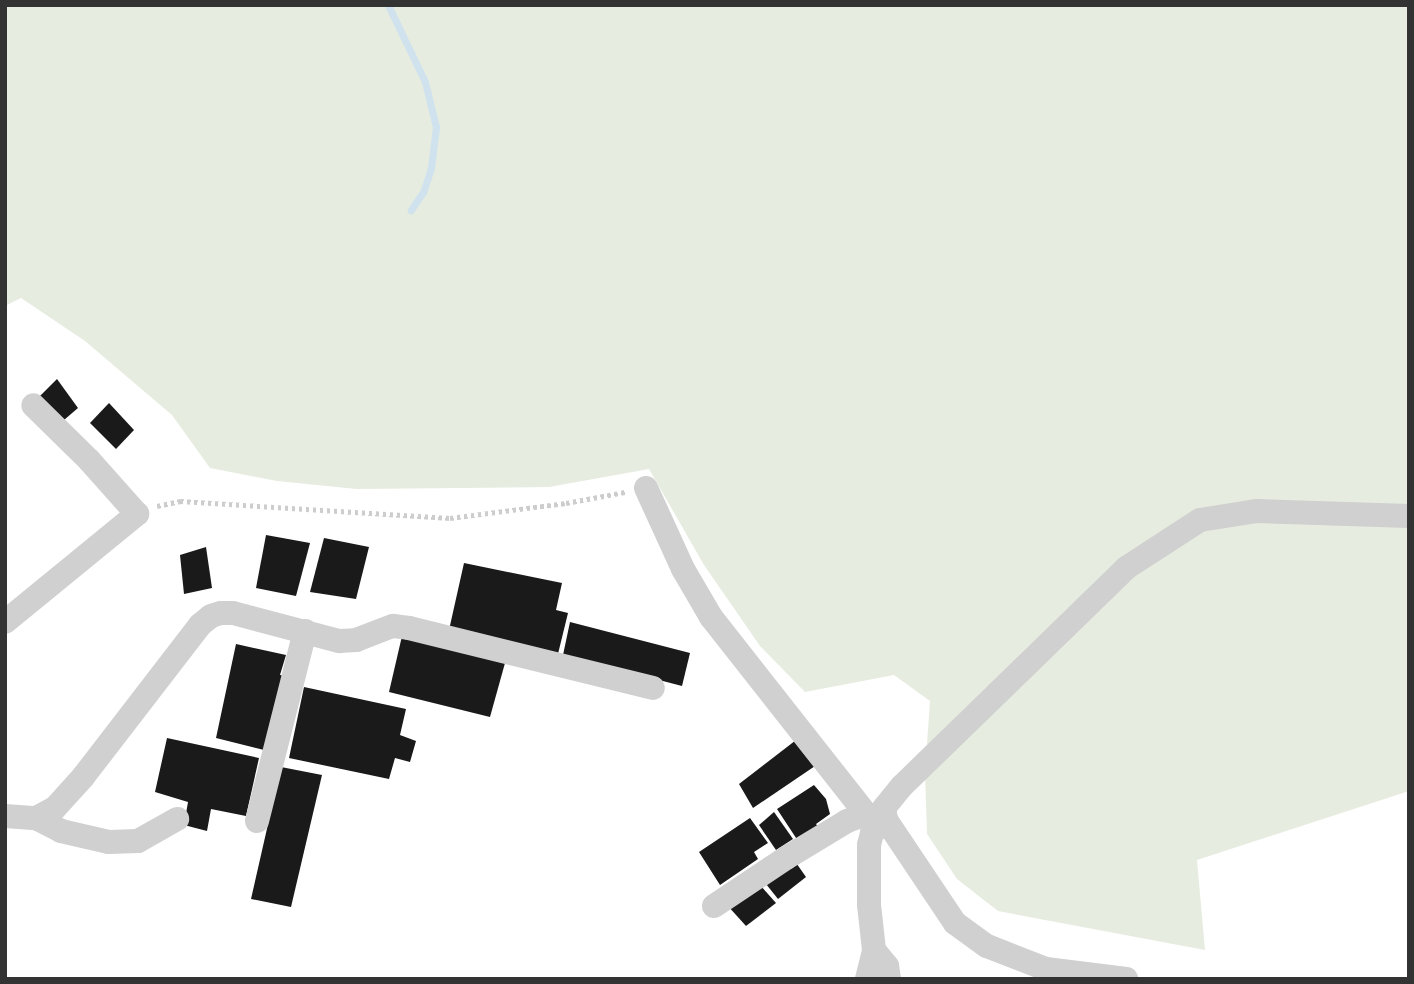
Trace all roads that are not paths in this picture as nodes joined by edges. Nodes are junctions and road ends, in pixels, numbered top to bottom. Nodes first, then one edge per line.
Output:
1 (33, 405) dead end
2 (646, 488) road end
3 (1409, 516) edge
4 (5, 622) edge
5 (305, 631) junction
6 (653, 688) dead end
7 (5, 816) edge
8 (876, 817) junction
9 (36, 818) junction
10 (177, 819) dead end
11 (257, 821) dead end
12 (714, 906) dead end
13 (874, 950) junction
14 (867, 979) edge
15 (889, 979) edge
16 (1126, 979) edge

1 - 4 street
2 - 8 street
3 - 8 street
5 - 6 street
5 - 9 street
5 - 11 street
7 - 9 street
8 - 12 street
8 - 13 street
8 - 16 street
9 - 10 street
13 - 14 street
13 - 15 street

